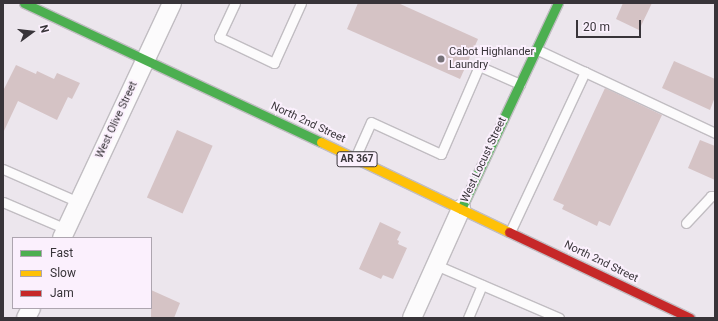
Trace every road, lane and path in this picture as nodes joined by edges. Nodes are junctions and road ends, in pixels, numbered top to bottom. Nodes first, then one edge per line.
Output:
1 (24, 3) edge
2 (172, 3) edge
3 (235, 3) edge
4 (301, 3) edge
5 (558, 3) edge
6 (536, 49) junction
7 (146, 59) junction
8 (585, 72) junction
9 (520, 84) junction
10 (715, 133) edge
11 (355, 158) junction
12 (3, 169) edge
13 (715, 196) edge
14 (3, 202) edge
15 (78, 202) junction
16 (461, 209) junction
17 (686, 223) dead end
18 (510, 232) junction
19 (64, 234) edge
20 (436, 265) junction
21 (482, 285) junction
22 (30, 309) edge
23 (26, 318) edge
24 (412, 318) edge
25 (468, 318) edge
26 (559, 318) edge
27 (690, 318) edge

1 - 7 main road, North 2nd Street / AR 367
2 - 7 street, West Olive Street
3 - 4 lane
5 - 6 main road, West Locust Street
6 - 8 lane
6 - 9 main road, West Locust Street
7 - 11 main road, North 2nd Street / AR 367
7 - 15 street, West Olive Street
8 - 10 lane
8 - 18 lane
9 - 11 lane
9 - 16 main road, West Locust Street
11 - 16 main road, North 2nd Street / AR 367
12 - 15 lane
13 - 17 lane
14 - 19 lane
15 - 19 street, West Olive Street
16 - 18 main road, North 2nd Street / AR 367
16 - 20 street, West Locust Street
18 - 27 main road, North 2nd Street / AR 367
20 - 21 lane
20 - 24 street, West Locust Street
21 - 25 lane
21 - 26 lane
22 - 23 street

